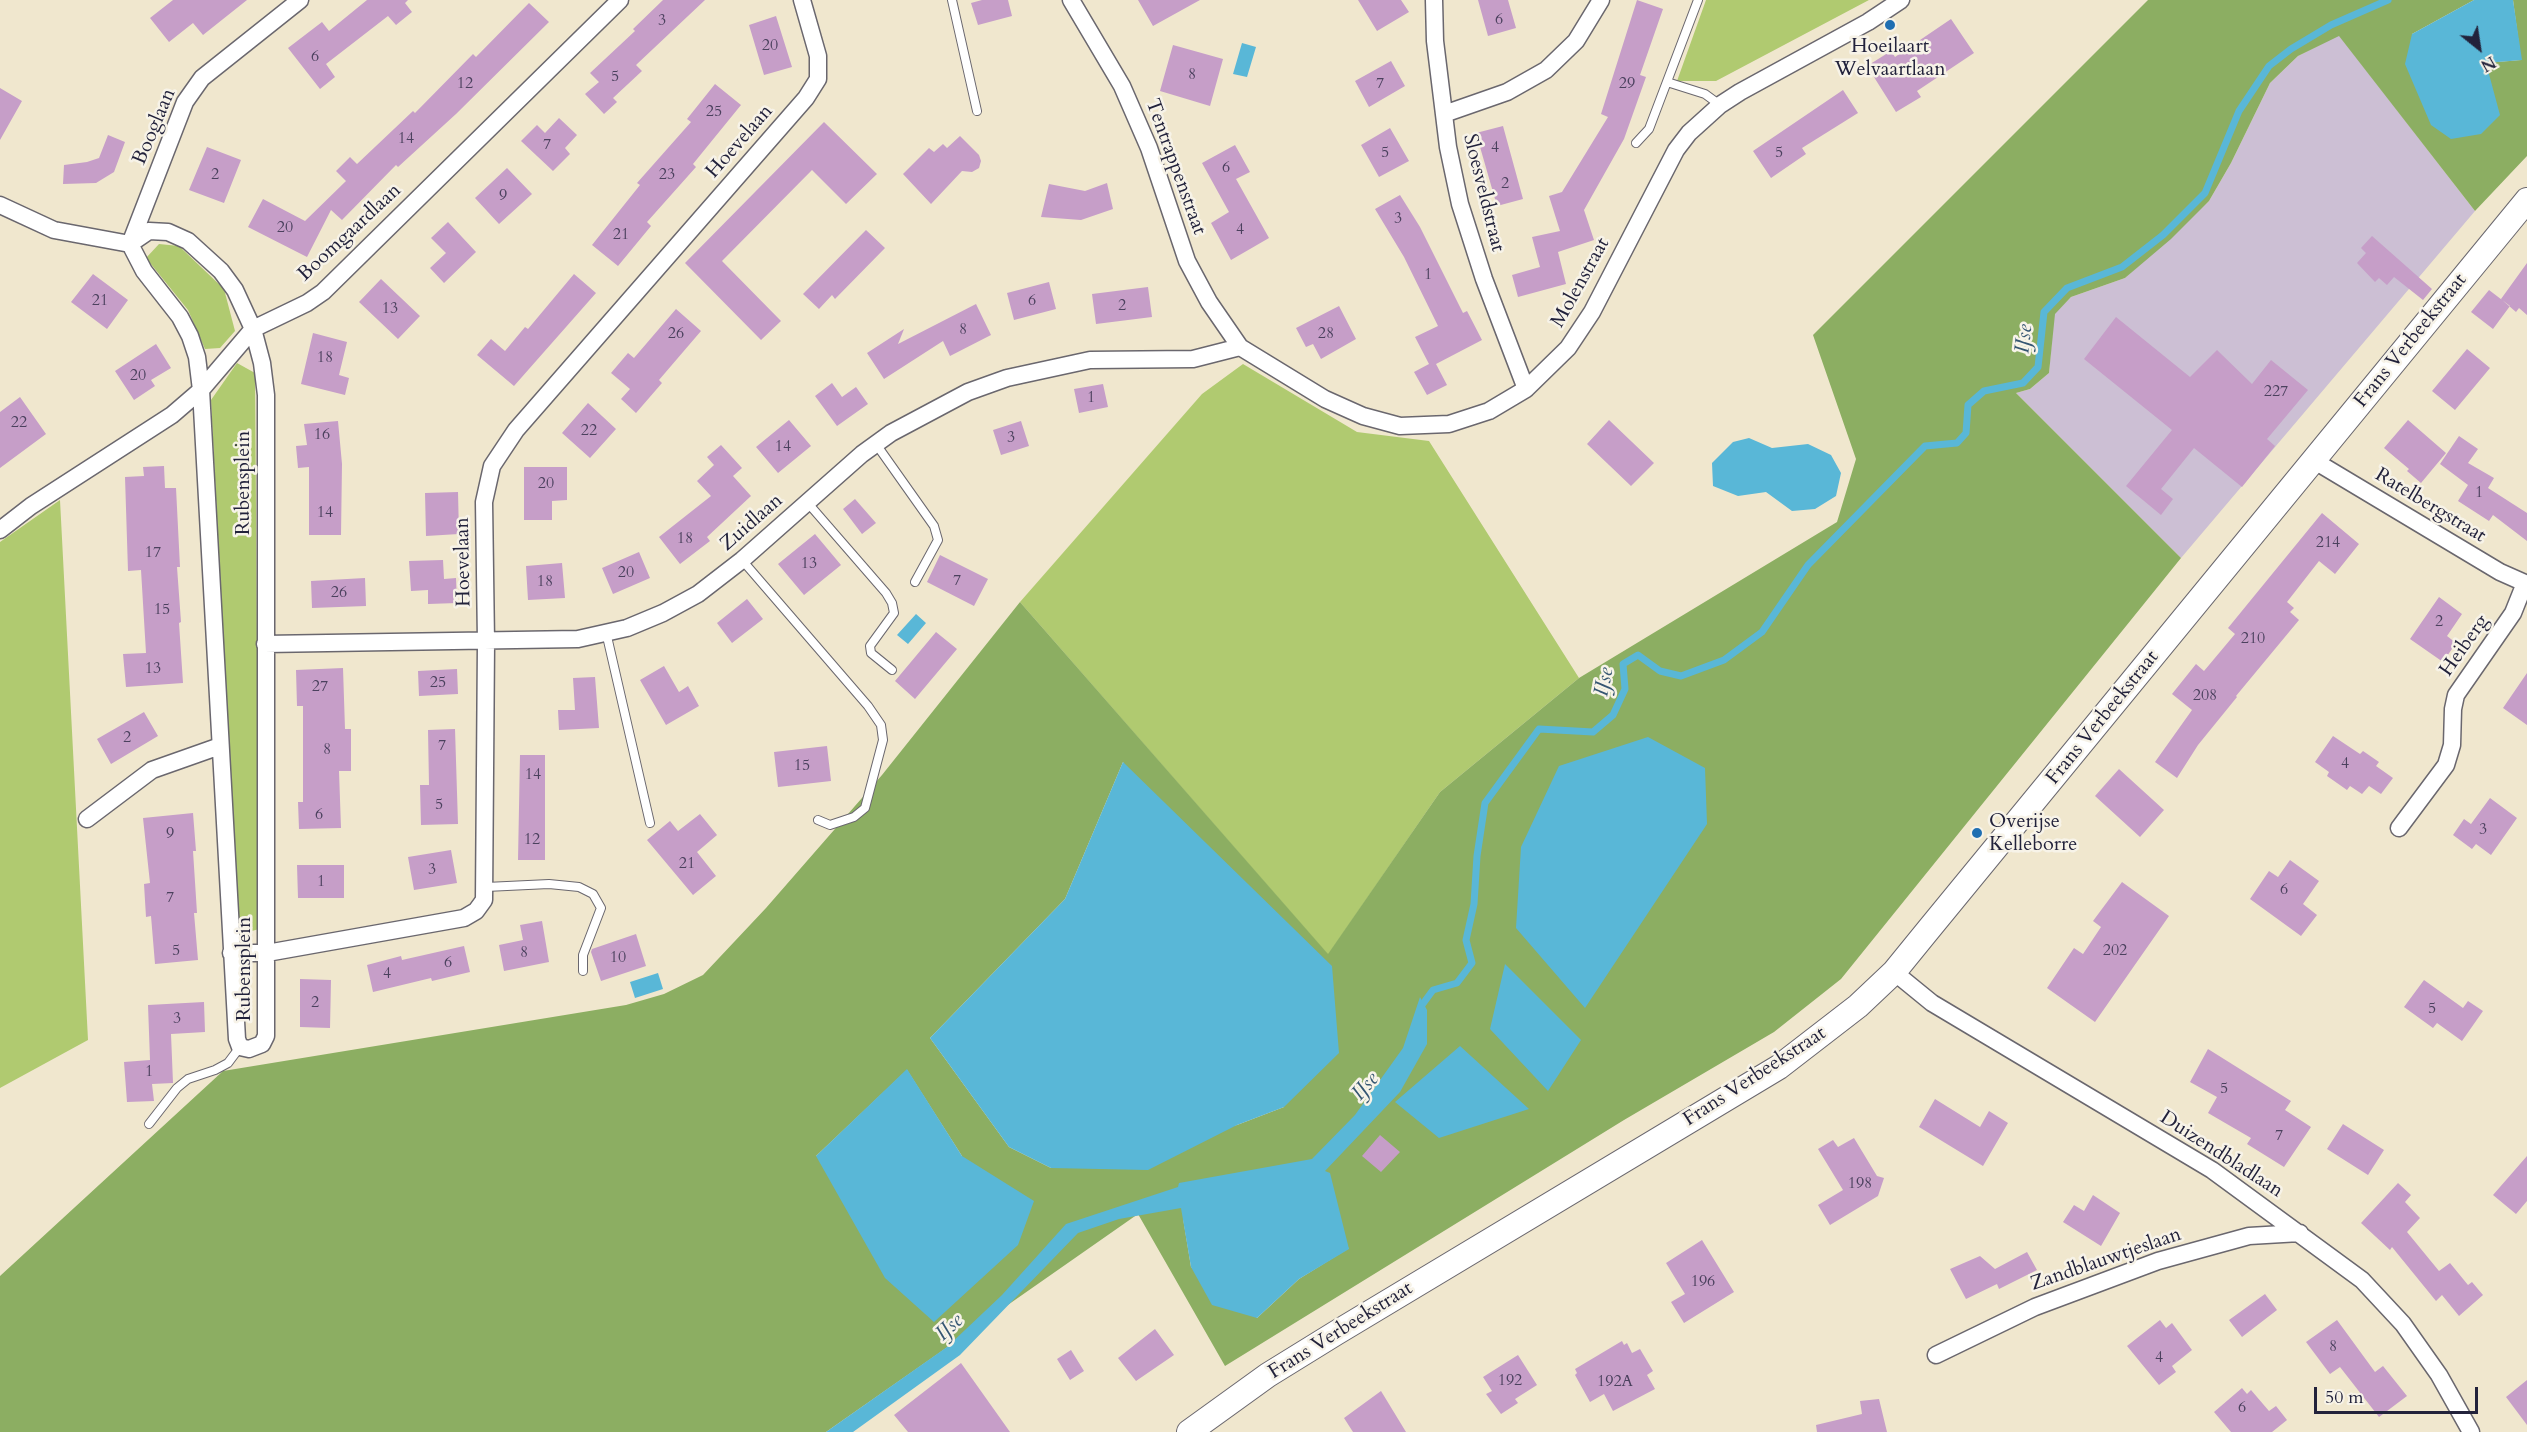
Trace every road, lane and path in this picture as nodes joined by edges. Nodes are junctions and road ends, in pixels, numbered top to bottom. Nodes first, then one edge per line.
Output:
1 (300, 0) edge
2 (620, 0) edge
3 (802, 0) edge
4 (952, 0) edge
5 (1071, 0) edge
6 (1434, 0) edge
7 (1601, 0) edge
8 (1698, 0) edge
9 (1901, 0) edge
10 (1667, 82) junction
11 (1720, 105) junction
12 (977, 111) dead end
13 (1444, 114) junction
14 (1636, 143) dead end
15 (2527, 200) edge
16 (0, 205) edge
17 (130, 244) junction
18 (253, 329) junction
19 (1240, 347) junction
20 (1526, 389) junction
21 (201, 390) junction
22 (876, 444) junction
23 (2313, 460) junction
24 (807, 502) junction
25 (0, 530) edge
26 (742, 560) junction
27 (915, 582) dead end
28 (2526, 583) edge
29 (606, 633) junction
30 (486, 642) junction
31 (265, 644) junction
32 (892, 670) dead end
33 (220, 746) junction
34 (87, 819) dead end
35 (818, 820) dead end
36 (650, 824) dead end
37 (2399, 828) dead end
38 (486, 887) junction
39 (231, 953) junction
40 (267, 953) junction
41 (583, 971) dead end
42 (1894, 972) junction
43 (240, 1047) junction
44 (149, 1124) dead end
45 (2300, 1233) junction
46 (1936, 1355) dead end
47 (1189, 1432) edge
48 (2471, 1432) edge

1 - 17 street, Booglaan
2 - 18 street, Boomgaardlaan
3 - 30 street, Hoevelaan
4 - 12 lane
5 - 19 street, Tentrappenstraat
6 - 13 street, Sloesveldstraat
7 - 13 street
8 - 10 lane
9 - 11 street, Molenstraat
10 - 11 lane
10 - 14 lane
11 - 20 street, Molenstraat
13 - 20 street, Sloesveldstraat
15 - 23 main road, Frans Verbeekstraat
16 - 17 street
17 - 18 street, Rubensplein
17 - 21 street, Rubensplein
18 - 21 street, Boomgaardlaan
18 - 31 street, Rubensplein
19 - 20 street, Molenstraat
19 - 22 street, Zuidlaan
21 - 25 street, Boomgaardlaan
21 - 33 street, Rubensplein
22 - 24 street, Zuidlaan
22 - 27 lane
23 - 28 street, Ratelbergstraat
23 - 42 main road, Frans Verbeekstraat
24 - 26 street, Zuidlaan
24 - 32 lane
26 - 29 street, Zuidlaan
26 - 35 lane
28 - 37 street, Heiberg
29 - 30 street, Zuidlaan
29 - 36 lane
30 - 31 street, Zuidlaan
30 - 38 street, Hoevelaan
31 - 40 street, Rubensplein
33 - 34 street
33 - 39 street, Rubensplein
38 - 40 street, Hoevelaan
38 - 41 lane
39 - 40 street, Hoevelaan
39 - 43 street, Rubensplein
40 - 43 street, Rubensplein
42 - 45 street, Duizendbladlaan
42 - 47 main road, Frans Verbeekstraat
43 - 44 lane
45 - 46 street, Zandblauwtjeslaan
45 - 48 street, Duizendbladlaan

